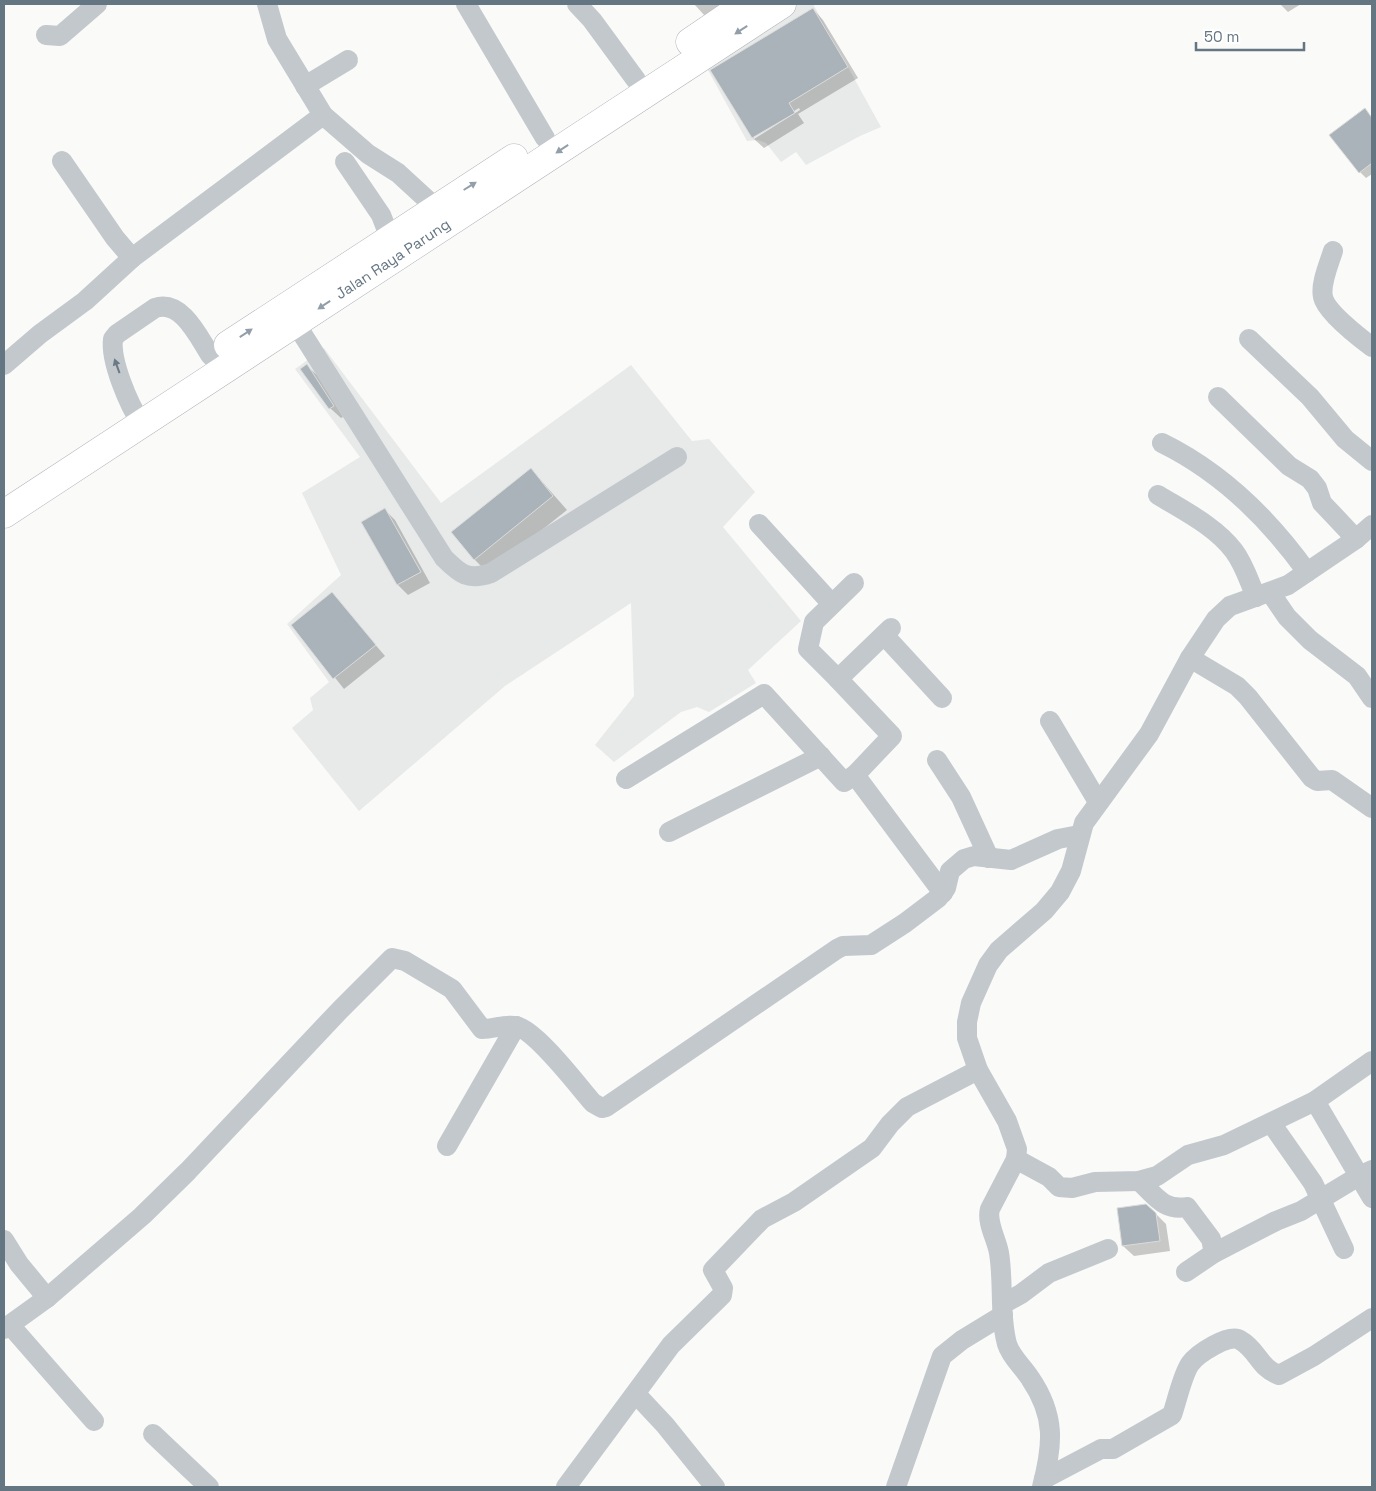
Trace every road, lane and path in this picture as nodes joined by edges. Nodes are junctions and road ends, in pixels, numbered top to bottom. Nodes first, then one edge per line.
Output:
1 (97, 4) edge
2 (466, 4) edge
3 (577, 4) edge
4 (782, 4) edge
5 (271, 6) edge
6 (738, 6) edge
7 (46, 35) dead end
8 (348, 60) dead end
9 (636, 80) junction
10 (305, 86) junction
11 (323, 115) junction
12 (545, 138) junction
13 (62, 161) dead end
14 (345, 162) dead end
15 (443, 215) junction
16 (390, 238) junction
17 (1333, 251) dead end
18 (132, 258) junction
19 (296, 324) junction
20 (1249, 339) dead end
21 (1372, 348) edge
22 (211, 356) junction
23 (4, 365) edge
24 (1218, 397) dead end
25 (137, 417) junction
26 (1162, 443) dead end
27 (677, 457) dead end
28 (1372, 461) edge
29 (1158, 495) dead end
30 (4, 498) edge
31 (4, 514) edge
32 (759, 524) dead end
33 (1372, 525) edge
34 (1356, 539) junction
35 (1307, 572) junction
36 (854, 583) dead end
37 (1263, 594) junction
38 (831, 602) junction
39 (1190, 658) junction
40 (838, 679) junction
41 (942, 698) dead end
42 (1372, 698) edge
43 (1050, 721) dead end
44 (821, 756) junction
45 (937, 760) dead end
46 (854, 774) junction
47 (626, 779) dead end
48 (1098, 802) junction
49 (1372, 808) edge
50 (669, 832) dead end
51 (1079, 835) junction
52 (989, 858) junction
53 (943, 893) junction
54 (516, 1026) junction
55 (1372, 1062) edge
56 (978, 1070) junction
57 (1315, 1101) junction
58 (1271, 1122) junction
59 (447, 1146) dead end
60 (1016, 1159) junction
61 (1366, 1173) edge
62 (1139, 1180) junction
63 (1322, 1198) junction
64 (1372, 1198) edge
65 (4, 1240) edge
66 (1108, 1249) dead end
67 (1344, 1249) dead end
68 (1214, 1253) junction
69 (1186, 1272) dead end
70 (47, 1298) junction
71 (1003, 1309) junction
72 (1372, 1318) edge
73 (7, 1327) edge
74 (636, 1394) junction
75 (94, 1421) dead end
76 (153, 1434) dead end
77 (1043, 1483) edge
78 (209, 1487) edge
79 (566, 1487) edge
80 (715, 1487) edge
81 (896, 1487) edge

1 - 7 street
2 - 12 street
3 - 9 street
4 -> 15 highway, Jalan Raya Parung
5 - 10 street
6 - 9 highway, Jalan Raya Parung
8 - 10 street
9 - 12 highway, Jalan Raya Parung
10 - 11 street
11 - 15 street
11 - 18 street
15 -> 12 highway, Jalan Raya Parung
13 - 18 street
14 - 16 street
15 - 16 highway, Jalan Raya Parung
15 -> 19 highway, Jalan Raya Parung
22 -> 16 highway, Jalan Raya Parung
17 - 21 street
18 - 23 street
19 - 25 highway, Jalan Raya Parung
19 - 27 street
20 - 28 street
22 - 25 highway, Jalan Raya Parung
25 -> 22 street
24 - 34 street
25 - 30 highway, Jalan Raya Parung
25 - 31 highway, Jalan Raya Parung
26 - 35 street
29 - 37 street
32 - 38 street
33 - 34 street
34 - 35 street
35 - 37 street
36 - 38 street
37 - 39 street
37 - 42 street
38 - 40 street
39 - 48 street
39 - 49 street
40 - 41 street
40 - 46 street
43 - 48 street
44 - 46 street
44 - 47 street
44 - 50 street
45 - 52 street
46 - 53 street
48 - 51 street
51 - 52 street
51 - 56 street
52 - 53 street
53 - 54 street
54 - 59 street
54 - 70 street
55 - 57 street
56 - 60 street
56 - 74 street
57 - 58 street
57 - 61 street
58 - 62 street
58 - 63 street
60 - 62 street
60 - 71 street
61 - 63 street
61 - 64 street
62 - 68 street
63 - 67 street
63 - 68 street
65 - 70 street
66 - 71 street
68 - 69 street
70 - 73 street
71 - 77 street
71 - 81 street
72 - 77 street
73 - 75 street
74 - 79 street
74 - 80 street
76 - 78 street

